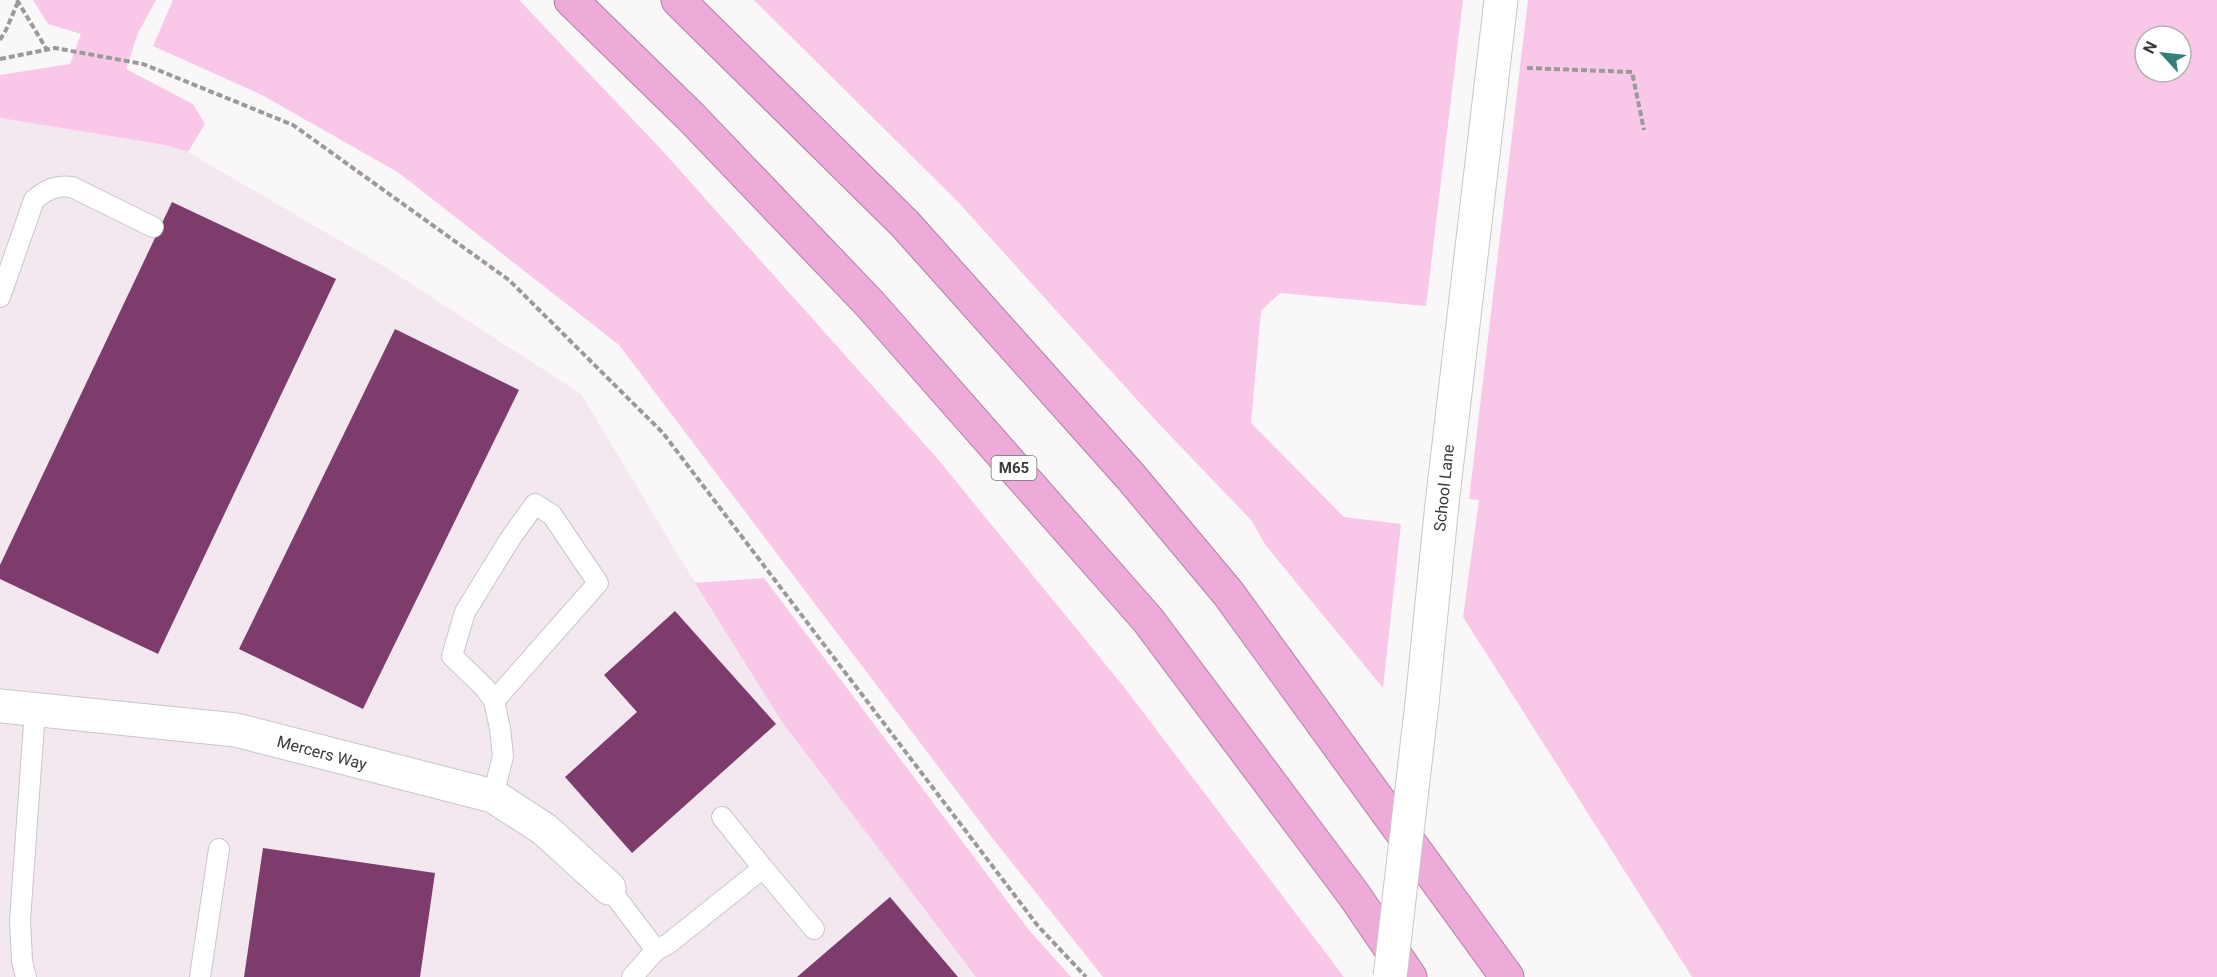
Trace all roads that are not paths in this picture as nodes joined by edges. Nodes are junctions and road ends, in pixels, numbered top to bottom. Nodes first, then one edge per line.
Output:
1 (571, 0) edge
2 (678, 0) edge
3 (1501, 0) edge
4 (153, 227) dead end
5 (0, 297) edge
6 (494, 701) junction
7 (0, 706) edge
8 (35, 710) junction
9 (493, 796) junction
10 (722, 817) dead end
11 (219, 849) dead end
12 (763, 868) junction
13 (609, 888) joint
14 (814, 929) dead end
15 (656, 950) junction
16 (26, 977) edge
17 (200, 977) edge
18 (632, 977) edge
19 (1390, 977) edge
20 (1410, 977) edge
21 (1507, 977) edge

1 - 20 highway, M65
2 - 21 highway
3 - 19 main road, School Lane, bridge
4 - 5 lane
6 - 6 lane
6 - 9 lane
7 - 8 main road, Mercers Way
8 - 9 main road, Mercers Way
8 - 16 lane
9 - 13 main road, Mercers Way
10 - 12 lane
11 - 17 lane
12 - 14 lane
12 - 15 lane
13 - 15 lane
15 - 18 lane

